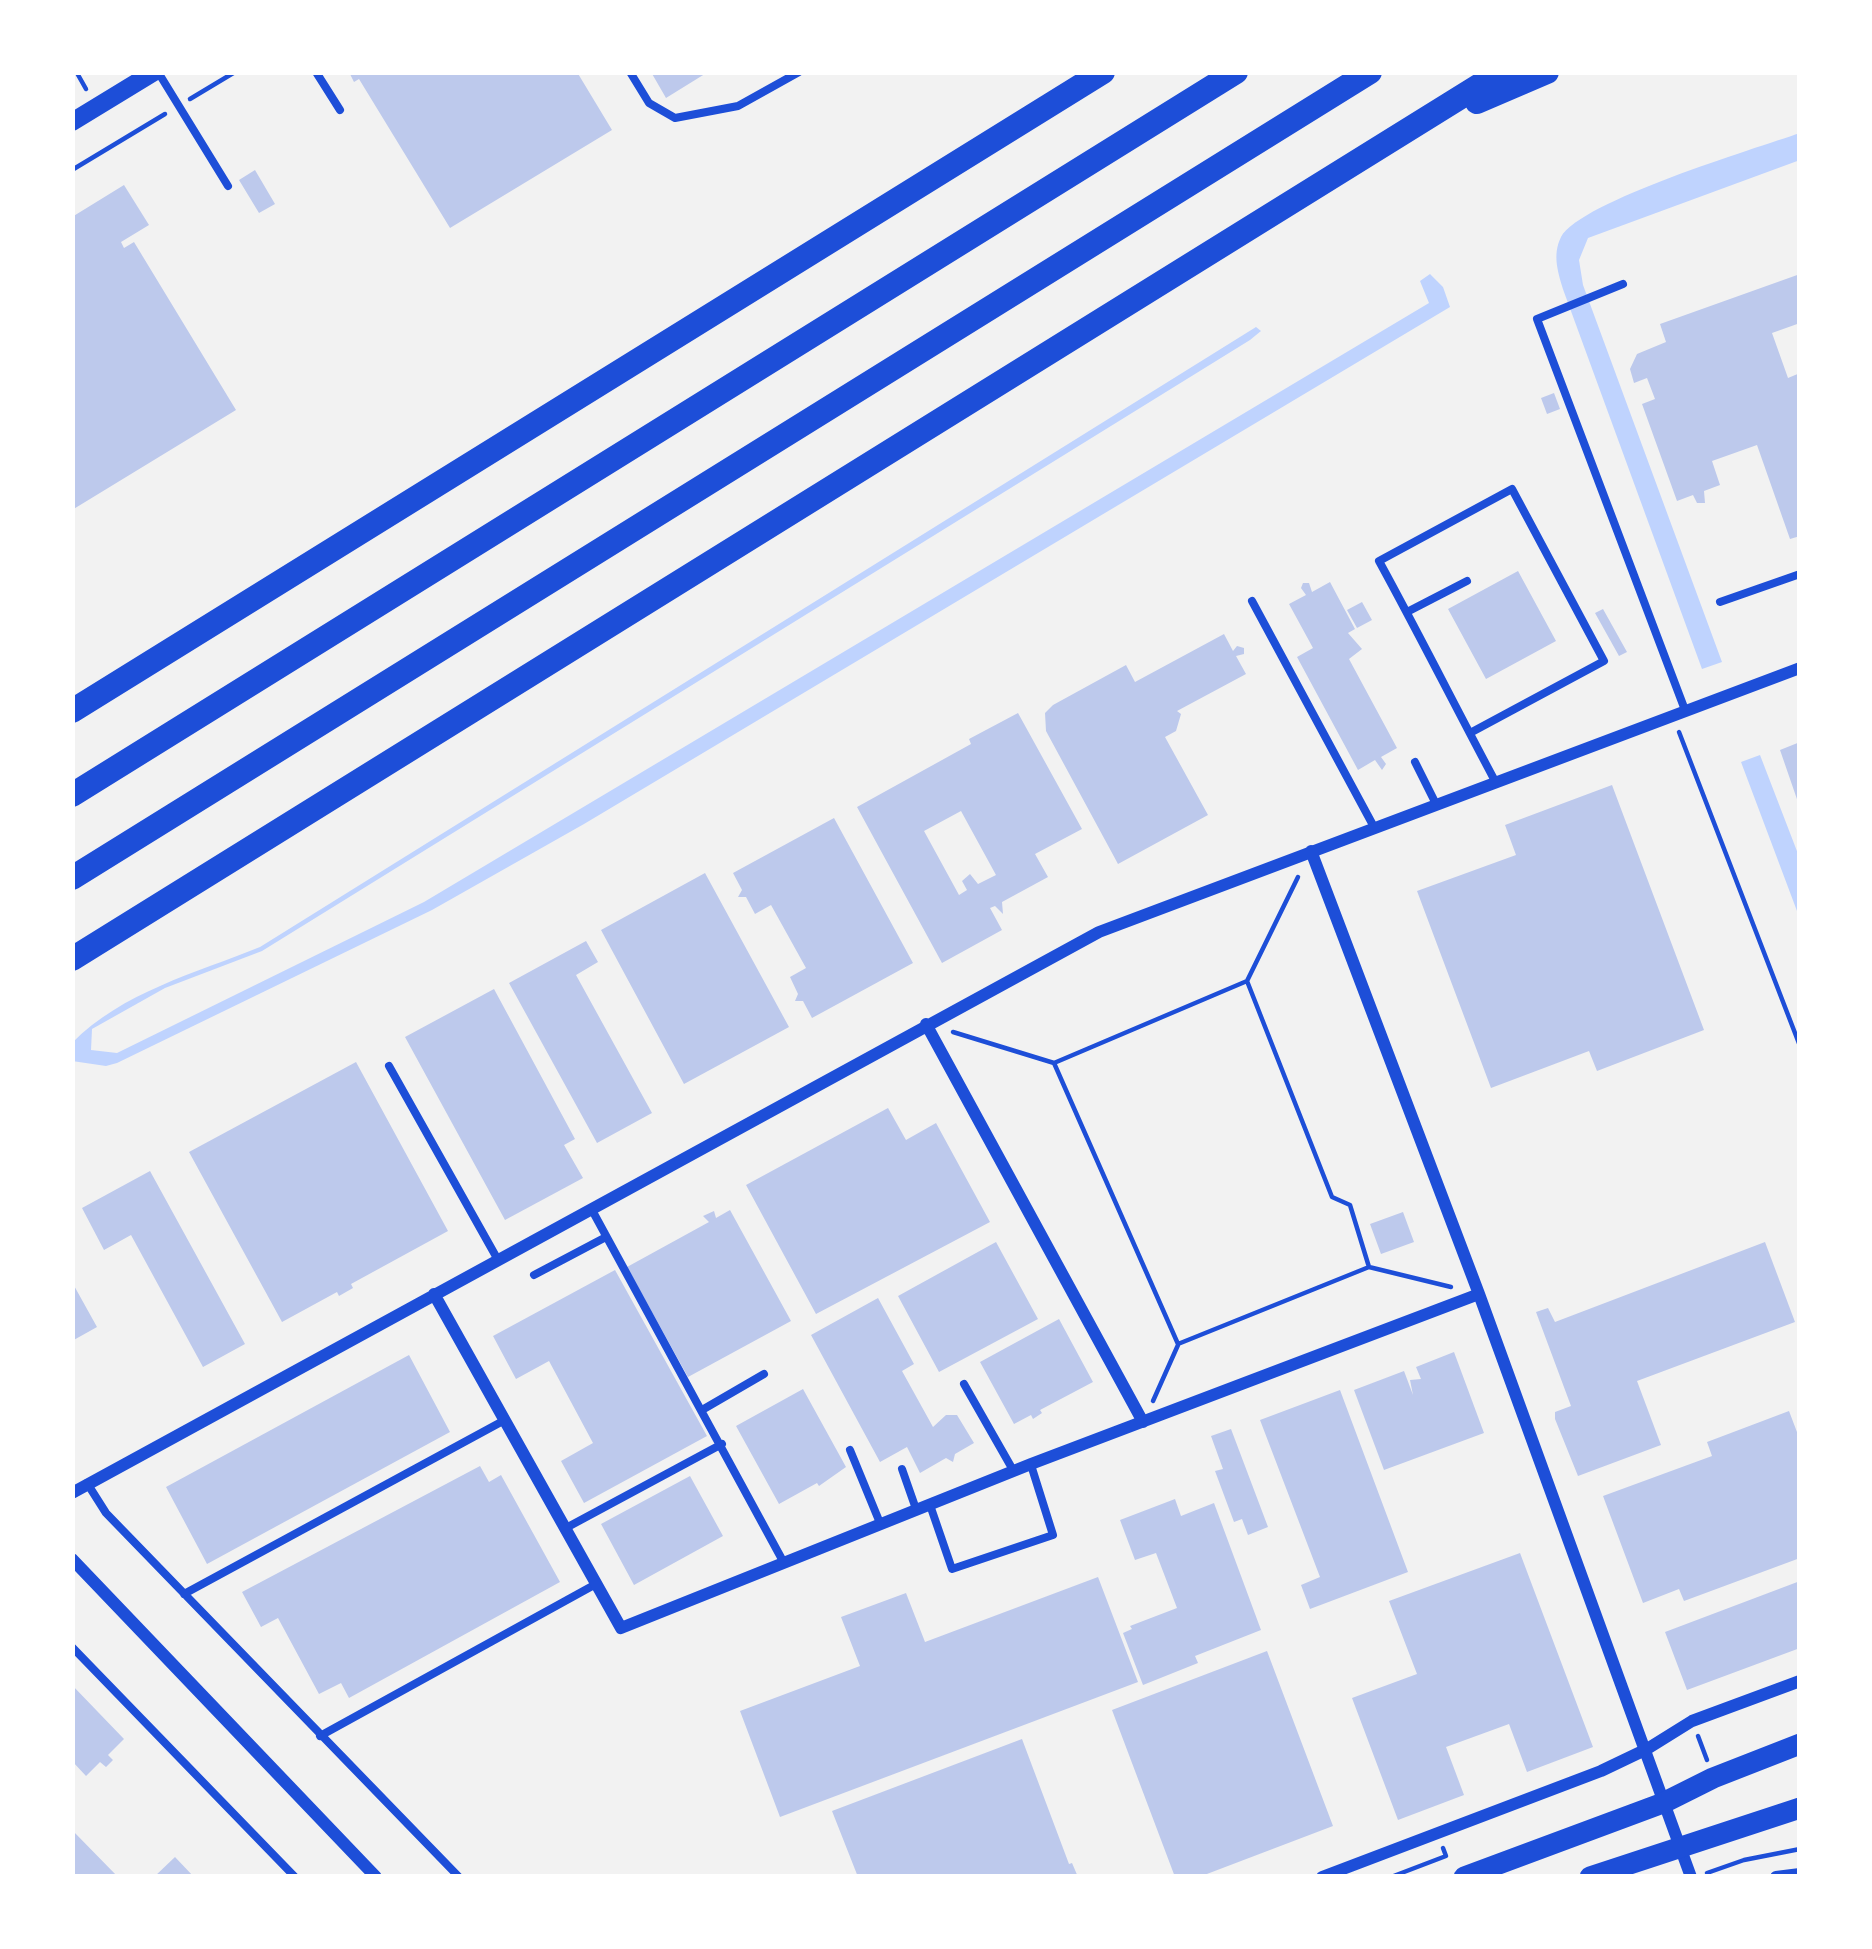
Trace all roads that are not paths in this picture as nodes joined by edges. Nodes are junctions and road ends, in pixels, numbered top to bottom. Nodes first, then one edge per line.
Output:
1 (156, 72) edge
2 (316, 72) edge
3 (630, 72) edge
4 (799, 72) edge
5 (1103, 72) edge
6 (1236, 72) edge
7 (1370, 72) edge
8 (1501, 72) edge
9 (1547, 72) edge
10 (340, 110) dead end
11 (72, 122) edge
12 (1403, 133) junction
13 (228, 186) dead end
14 (1623, 284) dead end
15 (1800, 574) edge
16 (1467, 581) dead end
17 (1252, 601) dead end
18 (1720, 602) dead end
19 (1407, 612) junction
20 (1800, 668) edge
21 (72, 711) edge
22 (1679, 712) junction
23 (1470, 733) junction
24 (1415, 762) dead end
25 (1495, 781) junction
26 (72, 795) edge
27 (1436, 804) junction
28 (1374, 827) junction
29 (1312, 851) junction
30 (72, 878) edge
31 (72, 959) edge
32 (926, 1024) junction
33 (389, 1066) dead end
34 (592, 1208) junction
35 (606, 1237) junction
36 (498, 1259) junction
37 (534, 1275) dead end
38 (434, 1294) junction
39 (1479, 1294) junction
40 (764, 1375) dead end
41 (964, 1384) dead end
42 (703, 1410) junction
43 (505, 1420) junction
44 (1143, 1422) junction
45 (722, 1444) junction
46 (850, 1450) dead end
47 (1030, 1464) junction
48 (902, 1469) dead end
49 (1013, 1472) junction
50 (77, 1487) edge
51 (923, 1508) junction
52 (881, 1525) junction
53 (564, 1529) junction
54 (72, 1559) edge
55 (784, 1563) junction
56 (596, 1584) junction
57 (184, 1594) junction
58 (72, 1647) edge
59 (1800, 1681) edge
60 (320, 1736) junction
61 (1800, 1744) edge
62 (1647, 1749) junction
63 (1664, 1803) junction
64 (1798, 1816) edge
65 (1678, 1846) junction
66 (1800, 1874) edge
67 (295, 1877) edge
68 (376, 1877) edge
69 (459, 1877) edge
70 (1322, 1877) edge
71 (1464, 1877) edge
72 (1590, 1877) edge
73 (1693, 1877) edge
74 (1776, 1877) edge

1 - 11 street
1 - 13 lane
2 - 10 lane
3 - 4 lane
5 - 21 highway
6 - 26 highway
7 - 30 highway
8 - 12 highway
9 - 12 highway
12 - 31 highway
14 - 22 lane
15 - 18 lane
16 - 19 lane
17 - 28 lane
19 - 23 lane
19 - 23 lane
20 - 22 street
22 - 25 street
23 - 25 lane
24 - 27 lane
25 - 27 street
27 - 28 street
28 - 29 street
29 - 32 street
29 - 39 street
32 - 34 street
32 - 44 street
33 - 36 lane
34 - 35 lane
34 - 36 street
35 - 37 lane
35 - 42 lane
36 - 38 street
38 - 43 street
38 - 50 street
39 - 44 street
39 - 62 street
40 - 42 lane
41 - 49 lane
42 - 45 lane
43 - 53 street
43 - 57 lane
44 - 47 street
45 - 53 lane
45 - 55 lane
46 - 52 lane
47 - 49 street
47 - 51 lane
48 - 51 lane
49 - 51 street
50 - 57 lane
51 - 52 street
52 - 55 street
53 - 56 street
54 - 68 street
55 - 56 street
56 - 60 lane
57 - 60 lane
58 - 67 lane
59 - 62 street
60 - 69 lane
61 - 63 main road
62 - 63 street
62 - 70 street
63 - 65 street
63 - 71 main road
64 - 65 main road
65 - 72 main road
65 - 73 street
66 - 74 street

